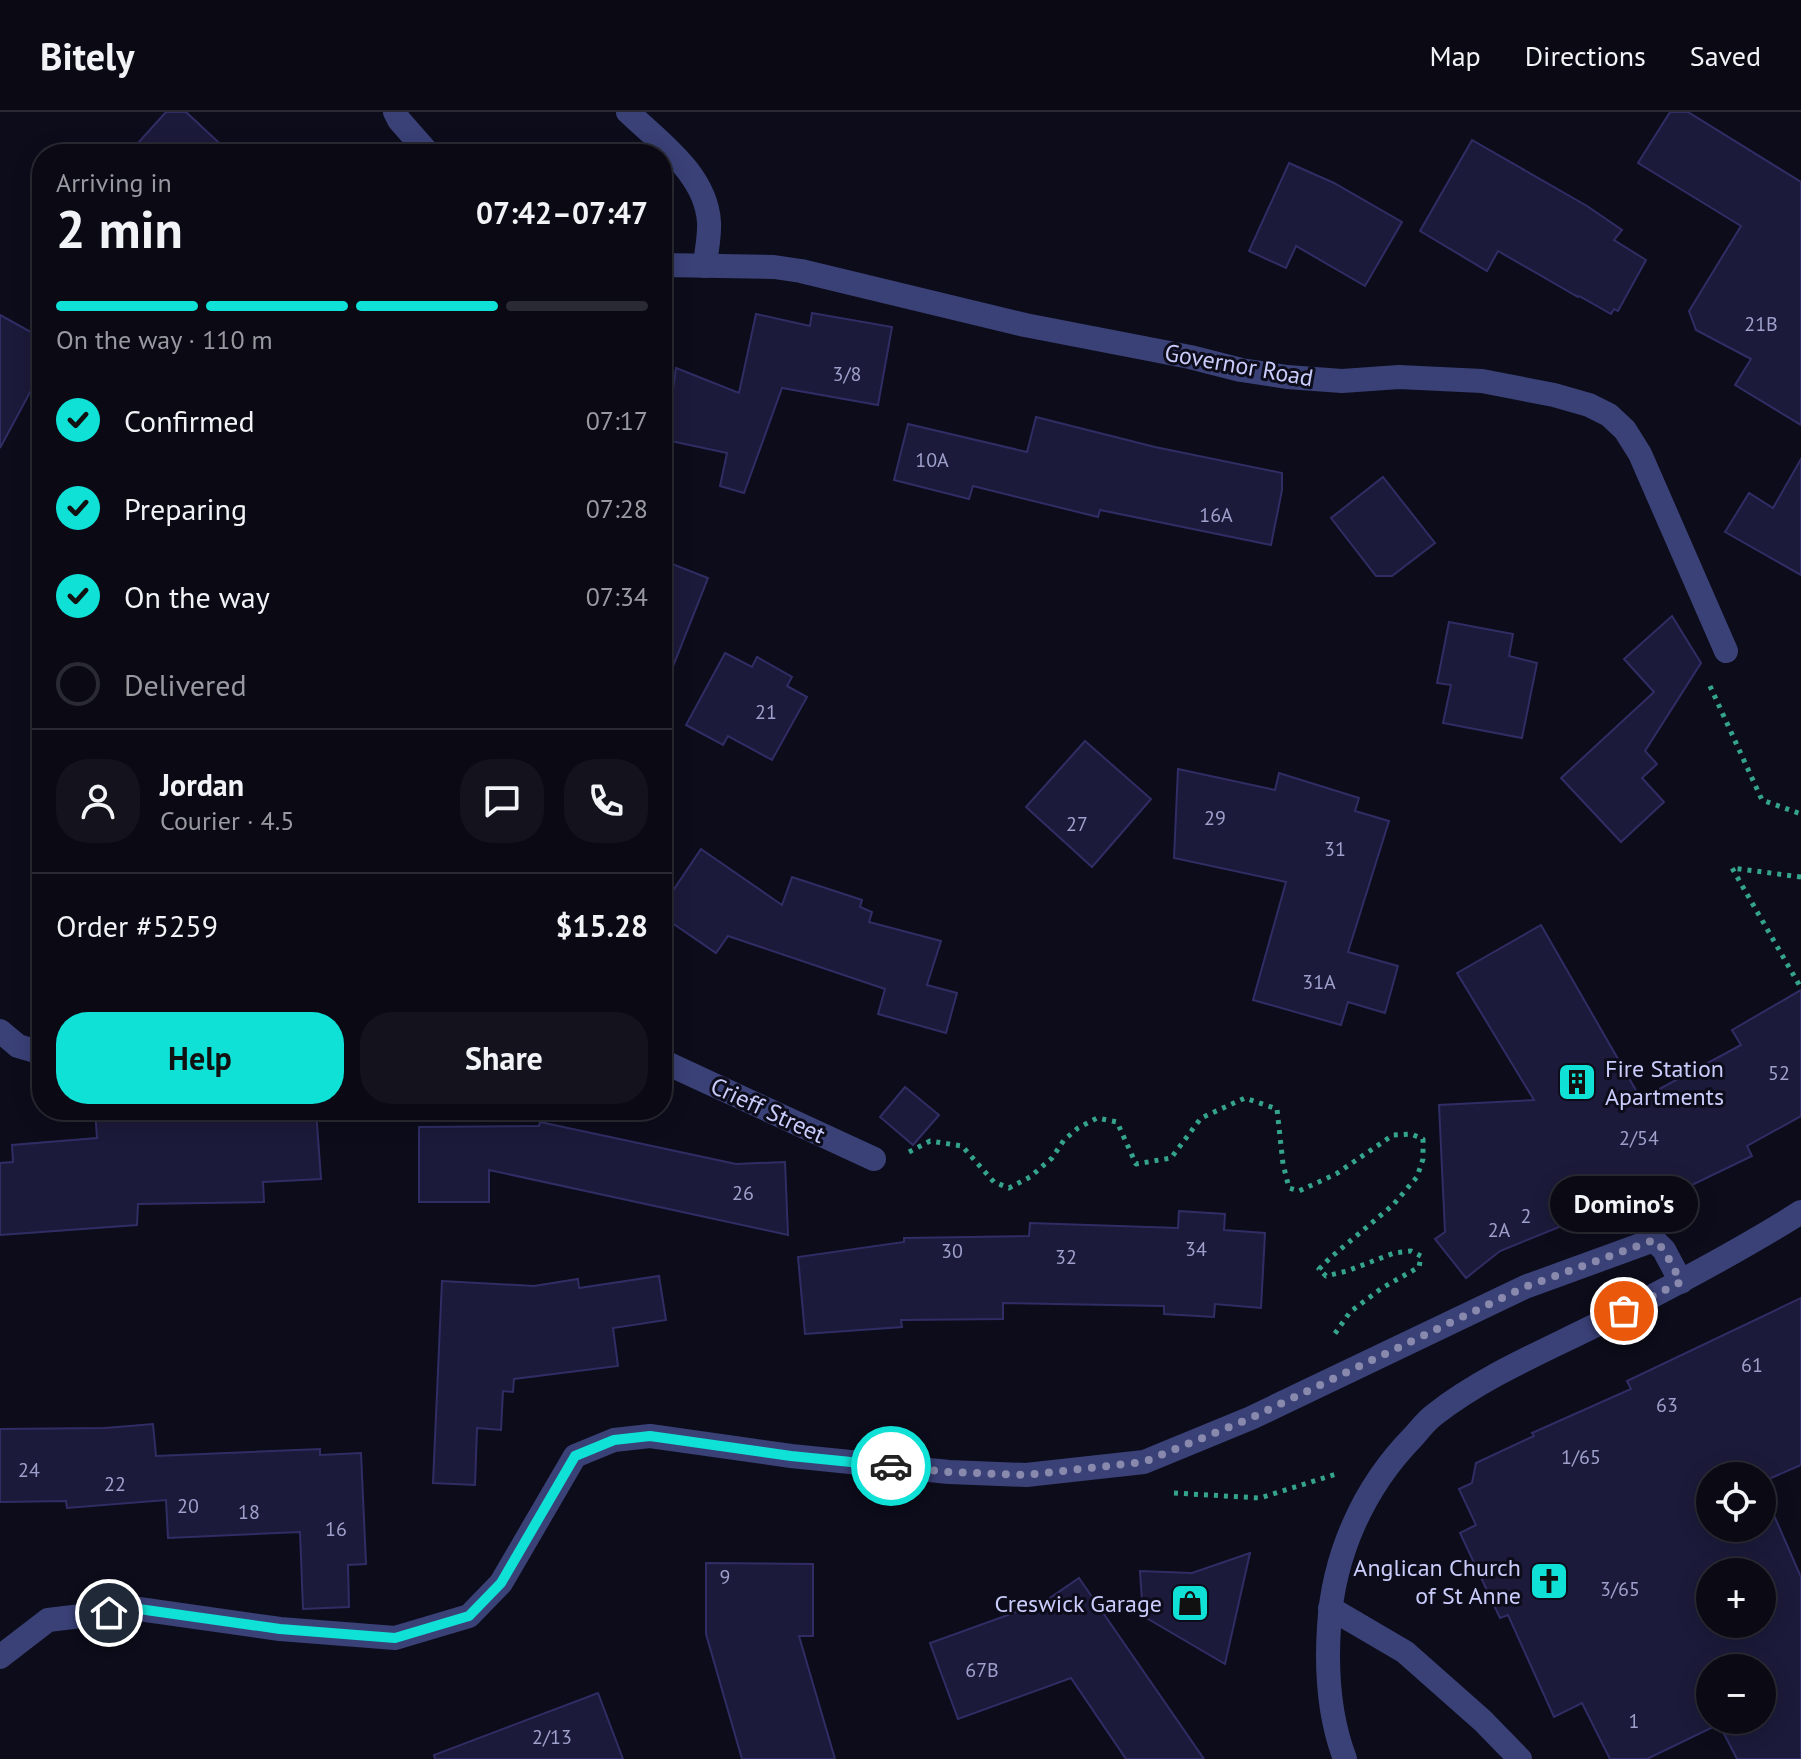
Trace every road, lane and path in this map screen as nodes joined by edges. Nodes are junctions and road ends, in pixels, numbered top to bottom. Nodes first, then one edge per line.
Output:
1 (395, 112) edge
2 (628, 112) edge
3 (420, 144) edge
4 (662, 144) edge
5 (672, 153) edge
6 (672, 265) edge
7 (705, 266) junction
8 (1726, 651) joint
9 (1801, 814) edge
10 (1801, 877) edge
11 (1801, 988) edge
12 (0, 1031) edge
13 (32, 1050) edge
14 (672, 1066) edge
15 (874, 1159) joint
16 (1801, 1212) edge
17 (1681, 1282) junction
18 (1342, 1373) junction
19 (1394, 1456) junction
20 (1105, 1466) junction
21 (1330, 1608) junction
22 (0, 1657) edge
23 (1345, 1759) edge
24 (1520, 1759) edge

1 - 3 street
2 - 4 street
5 - 7 street
6 - 7 street, Governor Road
7 - 8 street, Governor Road
8 - 9 path
10 - 11 path
12 - 13 street
14 - 15 street, Crieff Street
15 - 18 path
16 - 17 street
17 - 18 street
17 - 19 street
18 - 20 street
19 - 20 path
19 - 21 street
20 - 22 street
21 - 23 street
21 - 24 street

